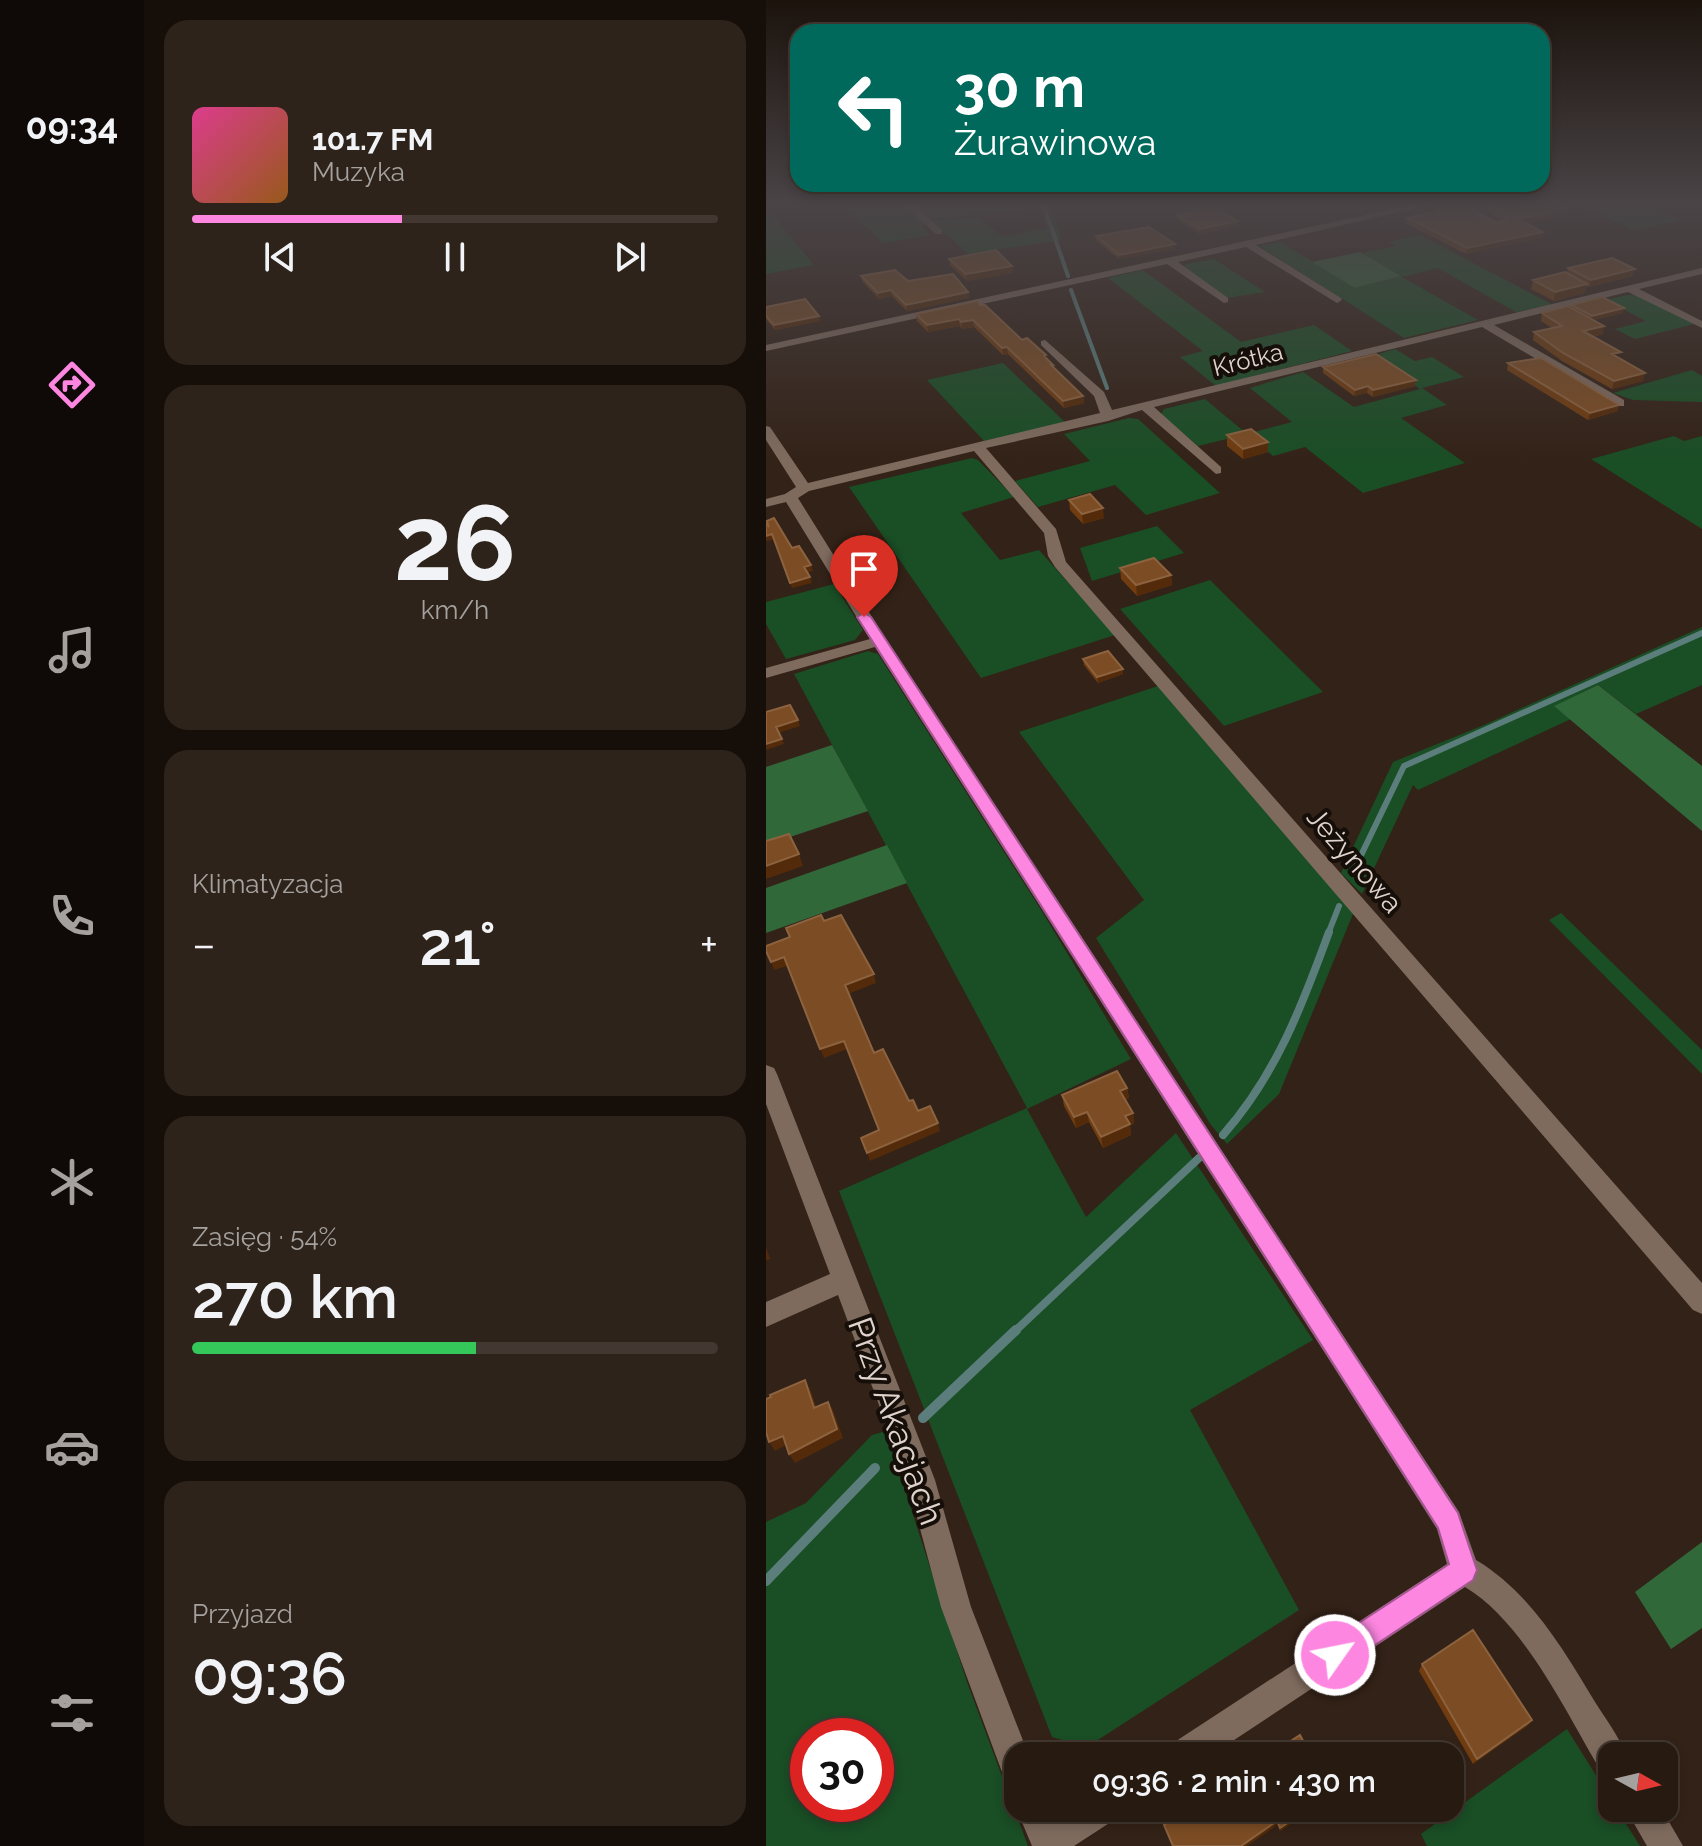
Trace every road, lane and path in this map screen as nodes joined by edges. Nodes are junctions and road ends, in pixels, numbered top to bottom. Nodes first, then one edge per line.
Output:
1 (1039, 289) edge
2 (1209, 289) edge
3 (1320, 289) edge
4 (1630, 289) joint
5 (1224, 300) dead end
6 (1337, 300) dead end
7 (1486, 325) junction
8 (1702, 325) edge
9 (1045, 343) dead end
10 (766, 348) edge
11 (1620, 403) edge
12 (1146, 407) junction
13 (1108, 417) junction
14 (766, 430) edge
15 (979, 448) junction
16 (1216, 470) dead end
17 (797, 493) junction
18 (766, 503) edge
19 (879, 641) junction
20 (766, 673) edge
21 (766, 1074) edge
22 (845, 1279) junction
23 (1702, 1302) edge
24 (766, 1315) edge
25 (1464, 1570) junction
26 (1007, 1742) edge
27 (1202, 1742) edge
28 (1601, 1742) edge
29 (1039, 1822) edge
30 (1082, 1822) edge
31 (1651, 1822) edge
32 (1048, 1845) edge
33 (1666, 1846) edge

1 - 10 street
2 - 5 street
3 - 6 street
4 - 7 street, Krótka
4 - 8 street
7 - 11 street
7 - 12 street, Krótka
9 - 13 street
12 - 13 street, Krótka
12 - 16 street
13 - 15 street, Krótka
14 - 17 street
15 - 17 street, Krótka
15 - 23 street, Jeżynowa
17 - 18 street, Krótka
17 - 19 street
19 - 20 street
19 - 25 street
21 - 22 street, Przy Akacjach
22 - 24 street
22 - 26 street, Przy Akacjach
25 - 27 street
25 - 28 street
29 - 32 street
30 - 32 street
31 - 33 street

